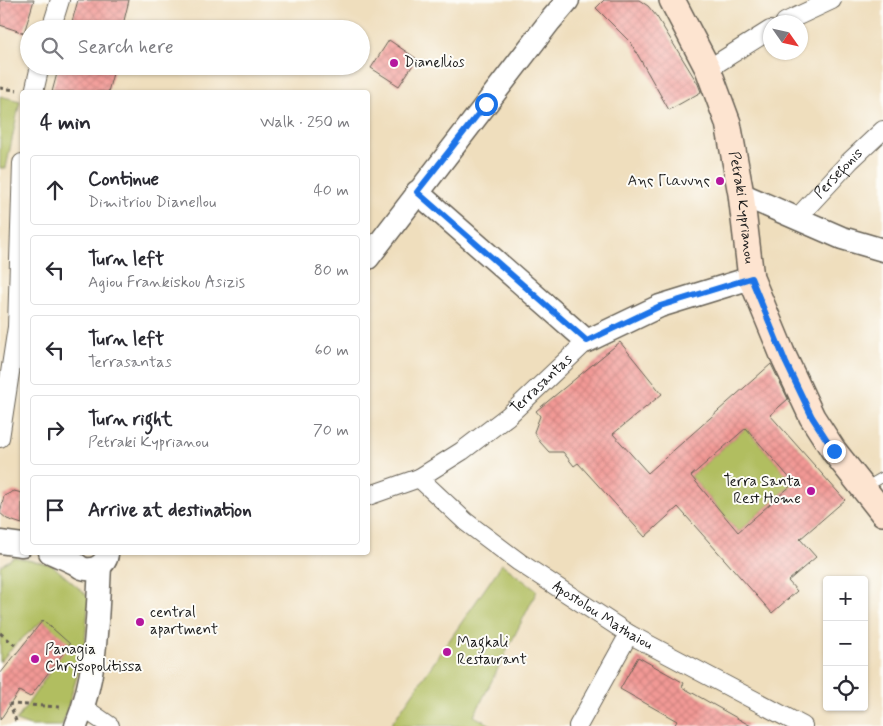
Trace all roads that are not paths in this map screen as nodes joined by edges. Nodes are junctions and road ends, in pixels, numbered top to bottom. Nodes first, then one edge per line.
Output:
1 (60, 0) edge
2 (561, 0) edge
3 (568, 0) edge
4 (672, 0) edge
5 (832, 0) edge
6 (800, 15) edge
7 (54, 20) edge
8 (550, 21) junction
9 (763, 34) edge
10 (708, 68) junction
11 (38, 75) edge
12 (34, 90) edge
13 (883, 130) edge
14 (417, 192) junction
15 (741, 194) junction
16 (797, 218) junction
17 (20, 229) edge
18 (883, 250) edge
19 (370, 255) edge
20 (751, 278) junction
21 (587, 341) junction
22 (0, 438) edge
23 (419, 478) junction
24 (873, 483) edge
25 (370, 495) edge
26 (883, 513) edge
27 (0, 542) edge
28 (20, 545) edge
29 (74, 557) edge
30 (104, 559) edge
31 (629, 634) junction
32 (80, 717) edge
33 (110, 726) edge
34 (578, 726) edge
35 (803, 726) edge

1 - 7 street
2 - 8 street
3 - 8 street
4 - 10 main road, Petraki Kyprianou
5 - 6 street
8 - 14 street
9 - 10 street
10 - 15 main road, Petraki Kyprianou
11 - 12 street
13 - 16 street, Persefonis
14 - 19 street
14 - 21 street
15 - 16 street
15 - 20 main road, Petraki Kyprianou
16 - 18 street
17 - 22 street
20 - 21 street, Terrasantas
20 - 24 main road, Petraki Kyprianou
21 - 23 street, Terrasantas
23 - 25 street, Terrasantas
23 - 31 street, Apostolou Mathaiou
24 - 26 main road, Petraki Kyprianou
27 - 28 street
29 - 30 street
30 - 32 street
31 - 34 street
31 - 35 street, Apostolou Mathaiou
32 - 33 street

